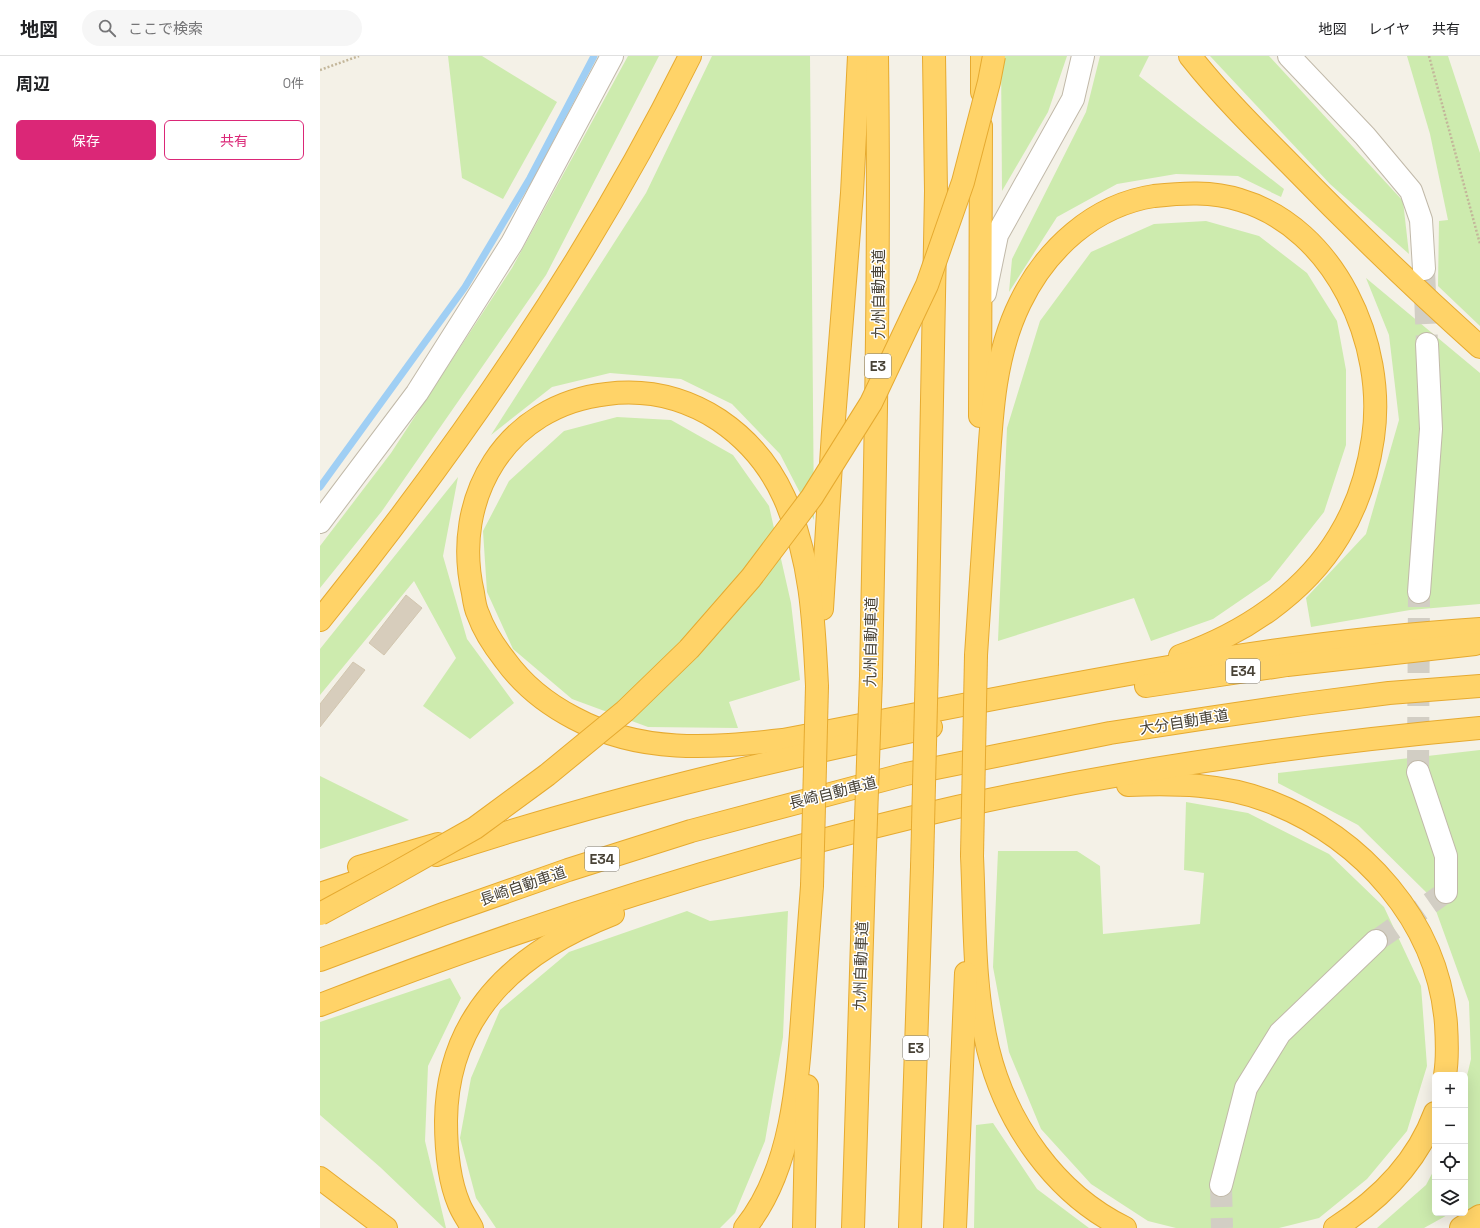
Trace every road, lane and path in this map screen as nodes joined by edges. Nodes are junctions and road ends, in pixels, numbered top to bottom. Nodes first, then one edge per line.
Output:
1 (359, 56) edge
2 (612, 56) edge
3 (690, 56) edge
4 (859, 56) edge
5 (877, 56) edge
6 (934, 56) edge
7 (982, 56) edge
8 (994, 56) edge
9 (1083, 56) edge
10 (1190, 56) edge
11 (1289, 56) edge
12 (1429, 56) edge
13 (320, 70) edge
14 (1480, 244) edge
15 (1424, 269) tunnel mouth
16 (981, 315) junction
17 (1427, 344) tunnel mouth
18 (1480, 347) edge
19 (320, 522) edge
20 (1419, 592) tunnel mouth
21 (320, 620) edge
22 (1475, 636) edge
23 (976, 655) junction
24 (1129, 674) junction
25 (817, 686) junction
26 (1473, 687) edge
27 (1016, 708) junction
28 (1474, 729) edge
29 (1418, 772) tunnel mouth
30 (731, 773) junction
31 (891, 778) joint
32 (1049, 788) junction
33 (877, 836) junction
34 (972, 856) junction
35 (320, 879) edge
36 (678, 881) junction
37 (812, 886) junction
38 (1446, 892) dead end
39 (320, 894) edge
40 (320, 914) edge
41 (1376, 941) tunnel mouth
42 (320, 960) edge
43 (320, 1005) edge
44 (1445, 1072) edge
45 (1432, 1120) edge
46 (320, 1178) edge
47 (1221, 1185) tunnel mouth
48 (1480, 1216) edge
49 (386, 1228) edge
50 (472, 1228) edge
51 (745, 1228) edge
52 (804, 1228) edge
53 (853, 1228) edge
54 (910, 1228) edge
55 (954, 1228) edge
56 (1125, 1228) edge
57 (1335, 1228) edge
58 (1461, 1228) edge

1 - 13 path
2 - 19 street
3 - 21 highway
4 - 25 highway
5 - 53 highway, 九州自動車道 / E3, bridge
6 - 54 highway, E3, bridge
7 - 16 highway
8 - 40 highway, bridge
9 - 16 street
10 - 18 highway
11 - 15 street
12 - 14 path
16 - 23 highway
17 - 20 street
22 - 24 highway
22 - 27 highway, E34
23 - 24 highway
23 - 34 highway, bridge
24 - 25 highway
24 - 27 highway
25 - 37 highway, bridge
26 - 31 highway, 大分自動車道 / E34
27 - 30 highway, E34
28 - 32 highway
29 - 38 street
30 - 35 highway
30 - 39 highway, E34
31 - 42 highway, 長崎自動車道 / E34
32 - 33 highway
32 - 36 highway
33 - 36 highway
33 - 44 highway
33 - 50 highway
34 - 55 highway
34 - 56 highway
36 - 43 highway
37 - 51 highway
37 - 52 highway
41 - 47 street
45 - 57 highway
46 - 49 highway
48 - 58 highway

